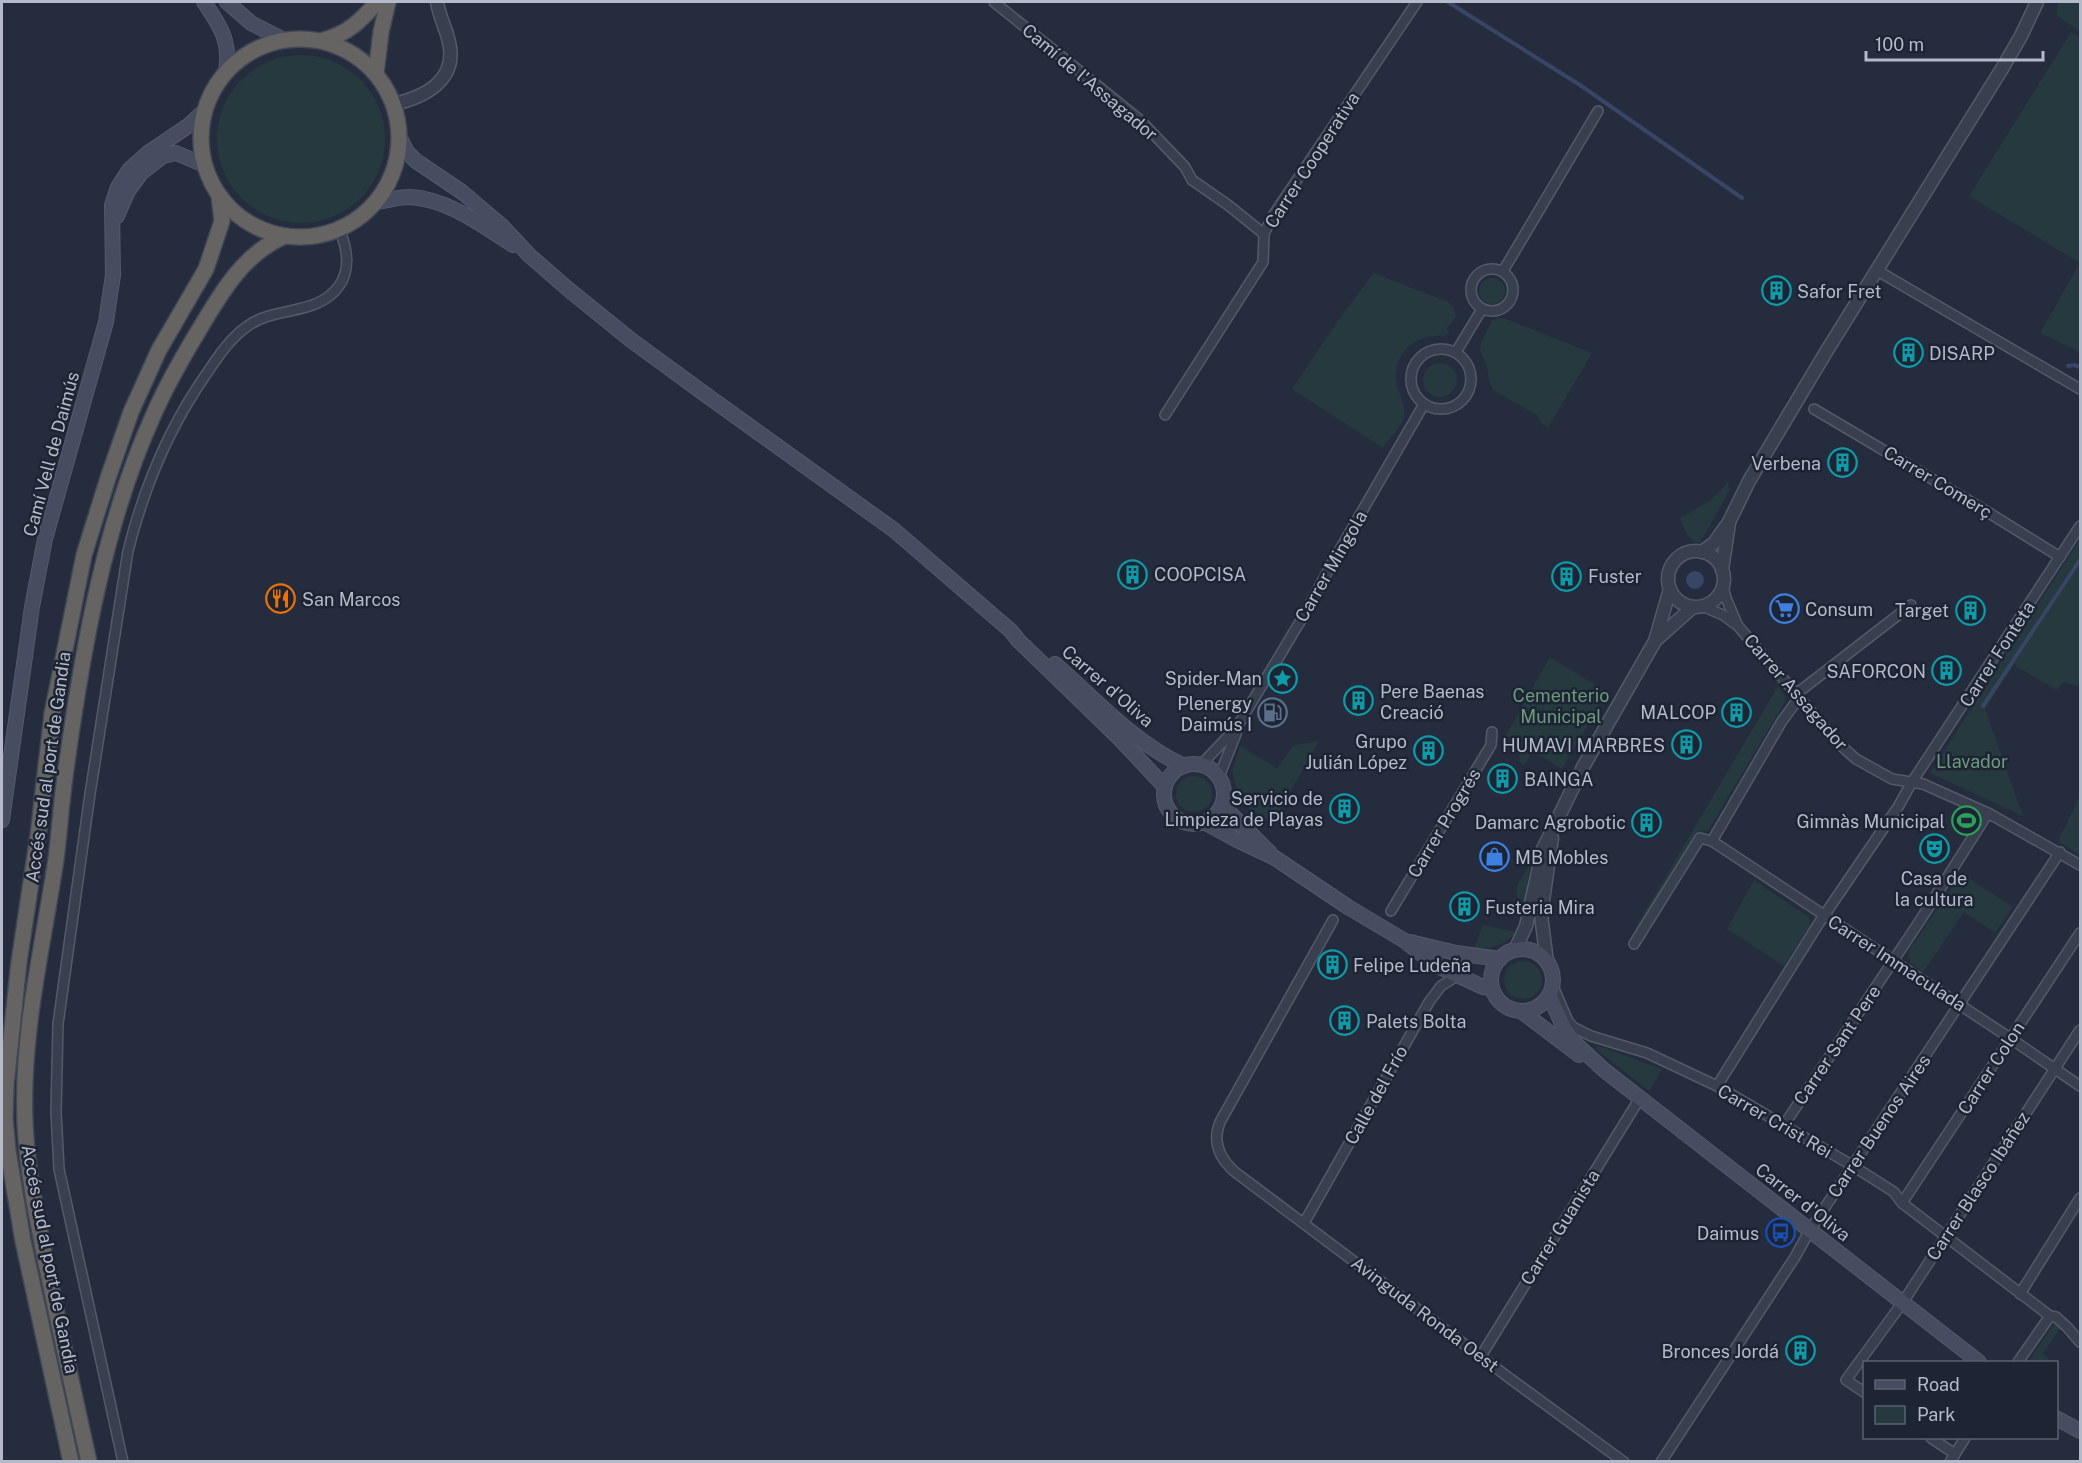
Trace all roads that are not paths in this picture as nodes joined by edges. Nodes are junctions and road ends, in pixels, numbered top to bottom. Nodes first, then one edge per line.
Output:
1 (204, 2) edge
2 (228, 2) edge
3 (377, 2) edge
4 (388, 2) edge
5 (437, 2) edge
6 (994, 2) edge
7 (1417, 2) edge
8 (2037, 2) edge
9 (284, 40) junction
10 (324, 40) junction
11 (226, 71) junction
12 (376, 73) junction
13 (394, 104) junction
14 (1598, 111) dead end
15 (203, 112) junction
16 (399, 135) junction
17 (202, 164) junction
18 (219, 196) junction
19 (378, 202) junction
20 (113, 226) junction
21 (339, 229) junction
22 (1264, 234) junction
23 (285, 236) junction
24 (529, 255) junction
25 (1878, 271) junction
26 (1503, 272) junction
27 (1482, 309) junction
28 (1455, 352) junction
29 (2080, 389) edge
30 (1424, 404) junction
31 (1814, 409) dead end
32 (1165, 415) dead end
33 (1729, 522) junction
34 (2080, 526) edge
35 (1702, 552) junction
36 (2060, 557) junction
37 (1722, 570) junction
38 (1723, 586) junction
39 (1670, 589) junction
40 (1911, 605) dead end
41 (1698, 607) junction
42 (1738, 626) junction
43 (1011, 630) junction
44 (1655, 641) junction
45 (1797, 696) junction
46 (1237, 727) junction
47 (1492, 732) dead end
48 (6, 764) edge
49 (1201, 765) junction
50 (1184, 766) junction
51 (1219, 777) junction
52 (1912, 782) junction
53 (1165, 787) junction
54 (1223, 803) junction
55 (1988, 813) junction
56 (2, 820) edge
57 (1204, 822) junction
58 (1553, 828) junction
59 (1712, 841) junction
60 (2060, 852) junction
61 (1275, 858) junction
62 (2080, 865) edge
63 (1390, 911) dead end
64 (1824, 916) junction
65 (1333, 920) dead end
66 (2080, 933) edge
67 (1405, 941) junction
68 (1634, 944) dead end
69 (1515, 950) junction
70 (1500, 959) junction
71 (1547, 962) junction
72 (1893, 962) junction
73 (1456, 976) junction
74 (1492, 988) junction
75 (1551, 989) junction
76 (1960, 1005) junction
77 (1521, 1011) junction
78 (2080, 1031) edge
79 (2011, 1039) junction
80 (1604, 1070) junction
81 (2054, 1070) junction
82 (1717, 1086) junction
83 (2080, 1086) edge
84 (1640, 1098) junction
85 (1784, 1125) junction
86 (1853, 1166) junction
87 (2080, 1198) edge
88 (1902, 1203) junction
89 (1304, 1223) junction
90 (1810, 1230) junction
91 (1946, 1237) junction
92 (2020, 1294) junction
93 (1902, 1302) junction
94 (2050, 1316) junction
95 (2079, 1337) edge
96 (1481, 1356) junction
97 (1977, 1361) edge
98 (2019, 1361) edge
99 (1863, 1391) edge
100 (2058, 1419) edge
101 (2080, 1431) edge
102 (1933, 1439) edge
103 (1964, 1439) edge
104 (1952, 1457) edge
105 (71, 1461) edge
106 (89, 1461) edge
107 (123, 1461) edge
108 (1624, 1461) edge
109 (1661, 1461) edge

1 - 11 main road
2 - 9 main road
3 - 10 highway, Accés sud al port de Gandia
4 - 12 highway
5 - 13 street
6 - 22 street, Camí de l'Assagador
7 - 22 street, Carrer Cooperativa
8 - 25 street
9 - 10 highway, Accés sud al port de Gandia
9 - 11 highway, Accés sud al port de Gandia
10 - 12 highway, Accés sud al port de Gandia
11 - 15 highway, Accés sud al port de Gandia
12 - 13 highway, Accés sud al port de Gandia
13 - 16 highway, Accés sud al port de Gandia
14 - 26 street
15 - 17 highway, Accés sud al port de Gandia
15 - 20 main road
16 - 19 highway, Accés sud al port de Gandia
16 - 24 main road
17 - 18 highway, Accés sud al port de Gandia
17 - 20 main road, Camí Vell de Daimús
18 - 23 highway, Accés sud al port de Gandia
18 - 105 highway, Accés sud al port de Gandia
19 - 21 highway, Accés sud al port de Gandia
19 - 24 main road
20 - 48 main road, Camí Vell de Daimús
21 - 23 highway, Accés sud al port de Gandia
21 - 107 street
22 - 32 street, Carrer Cooperativa
23 - 106 highway, Accés sud al port de Gandia
24 - 43 main road, Carrer d'Oliva
25 - 29 street
25 - 33 street
26 - 27 street
26 - 27 street
27 - 28 street
28 - 30 street
28 - 30 street
30 - 46 street, Carrer Mingola
31 - 36 street, Carrer Comerç
33 - 35 street
33 - 37 street
34 - 36 street, Carrer Fonteta
35 - 37 street
35 - 39 street
36 - 52 street, Carrer Fonteta
37 - 38 street
38 - 41 street
38 - 42 street, Carrer Assagador
39 - 41 street
39 - 44 street
40 - 45 street
41 - 42 street, Carrer Assagador
41 - 44 street
42 - 45 street, Carrer Assagador
43 - 50 main road, Carrer d'Oliva
43 - 53 main road, Carrer d'Oliva
44 - 58 street
45 - 52 street, Carrer Assagador
45 - 59 street
46 - 49 street, Carrer Mingola
46 - 51 street, Carrer Mingola
47 - 63 street, Carrer Progrés
48 - 56 main road, Camí Vell de Daimús
49 - 50 main road
49 - 51 main road
50 - 53 main road
51 - 54 main road
52 - 55 street, Carrer Assagador
52 - 64 street, Carrer Fonteta
53 - 57 main road
54 - 57 main road
54 - 61 main road
55 - 60 street, Carrer Assagador
55 - 72 street, Carrer Sant Pere
57 - 61 main road
58 - 69 street
58 - 71 street
59 - 64 street, Carrer Immaculada
59 - 68 street
60 - 62 street, Carrer Assagador
60 - 76 street, Carrer Buenos Aires
61 - 67 main road
64 - 72 street, Carrer Immaculada
64 - 82 street, Carrer Fonteta
65 - 89 street, Avinguda Ronda Oest
66 - 79 street, Carrer Colon
67 - 70 main road
67 - 73 main road
69 - 70 main road
69 - 71 main road
70 - 74 main road
71 - 75 main road
72 - 76 street, Carrer Immaculada
72 - 85 street, Carrer Sant Pere
73 - 74 main road
73 - 89 street, Calle del Frío
74 - 77 main road
75 - 77 main road
75 - 80 main road, Carrer d'Oliva
75 - 82 street, Carrer Crist Rei
76 - 79 street, Carrer Immaculada
76 - 86 street, Carrer Buenos Aires
77 - 80 main road, Carrer d'Oliva
78 - 81 street, Carrer Blasco Ibáñez
79 - 81 street, Carrer Immaculada
79 - 88 street, Carrer Colon
80 - 84 main road, Carrer d'Oliva
81 - 83 street, Carrer Immaculada
81 - 91 street, Carrer Blasco Ibáñez
82 - 85 street, Carrer Crist Rei
84 - 90 main road, Carrer d'Oliva
84 - 96 street, Carrer Guanista
85 - 86 street, Carrer Crist Rei
86 - 88 street, Carrer Crist Rei
86 - 90 street, Carrer Buenos Aires
87 - 92 street
88 - 91 street, Carrer Crist Rei
89 - 96 street, Avinguda Ronda Oest
90 - 93 main road, Carrer d'Oliva
90 - 109 street, Carrer Buenos Aires
91 - 92 street, Carrer Crist Rei
91 - 93 street, Carrer Blasco Ibáñez
92 - 94 street, Carrer Crist Rei
93 - 97 main road, Carrer d'Oliva
93 - 99 street, Carrer Blasco Ibáñez
94 - 95 street, Carrer Crist Rei
94 - 98 street
96 - 108 street, Avinguda Ronda Oest
100 - 101 main road
102 - 104 street
103 - 104 street

